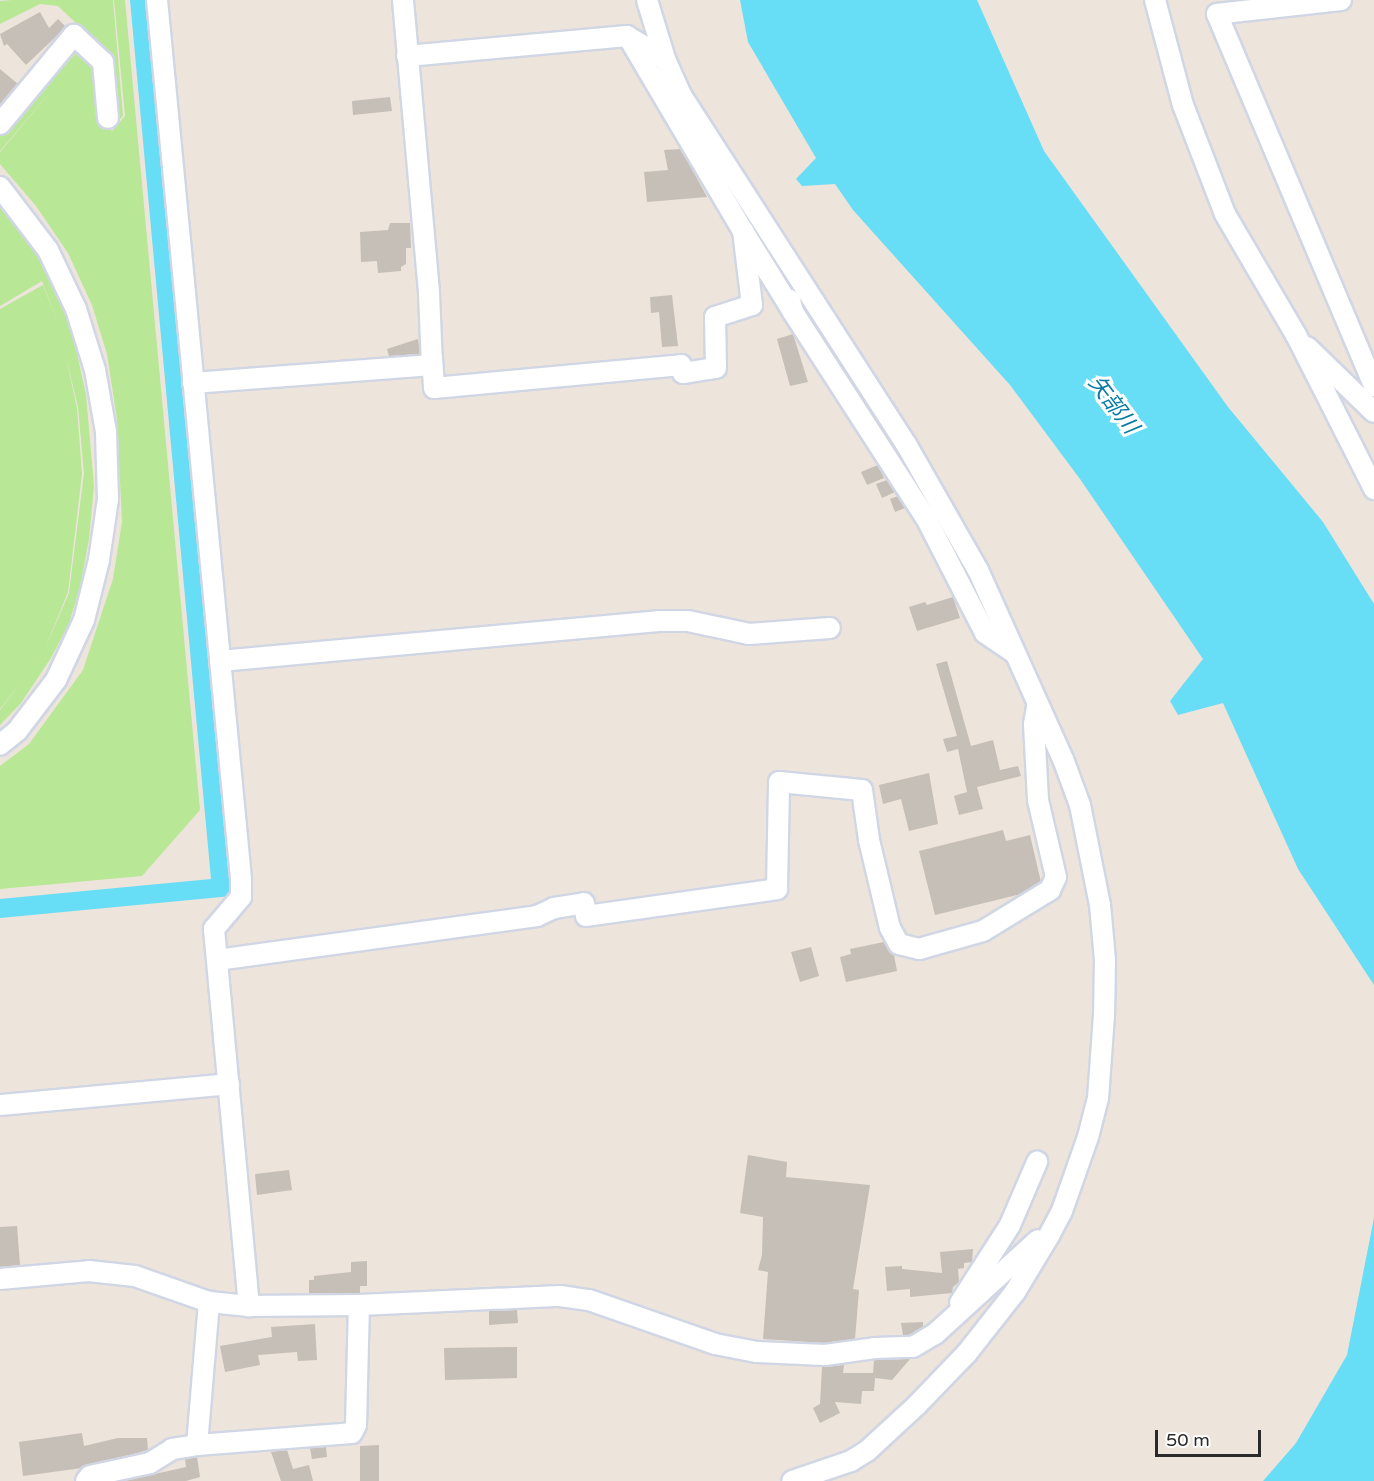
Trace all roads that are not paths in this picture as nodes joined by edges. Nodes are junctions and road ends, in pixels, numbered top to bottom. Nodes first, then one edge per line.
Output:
1 (158, 0) edge
2 (403, 0) edge
3 (647, 0) edge
4 (1155, 0) edge
5 (1341, 0) edge
6 (627, 36) junction
7 (406, 56) junction
8 (665, 59) junction
9 (108, 118) dead end
10 (0, 124) edge
11 (0, 187) edge
12 (743, 231) junction
13 (777, 244) junction
14 (793, 312) junction
15 (1296, 335) junction
16 (432, 358) junction
17 (193, 383) junction
18 (1374, 386) edge
19 (1374, 412) edge
20 (1374, 489) edge
21 (830, 628) dead end
22 (1015, 653) junction
23 (220, 661) junction
24 (1038, 705) junction
25 (0, 745) edge
26 (217, 960) junction
27 (229, 1084) junction
28 (0, 1105) edge
29 (1037, 1162) dead end
30 (1055, 1224) junction
31 (0, 1279) edge
32 (209, 1302) junction
33 (359, 1305) junction
34 (249, 1306) junction
35 (947, 1323) junction
36 (197, 1446) junction
37 (86, 1481) edge
38 (792, 1481) edge

1 - 17 street
2 - 7 street
3 - 8 street
4 - 15 street
5 - 18 street
6 - 7 street
6 - 8 street
6 - 12 street
7 - 16 street
8 - 13 street
9 - 10 street
11 - 25 street
12 - 14 street
12 - 16 street
13 - 14 street
13 - 22 street
14 - 22 street
15 - 19 street
15 - 20 street
16 - 17 street
17 - 23 street
21 - 23 street
22 - 24 street
23 - 26 street
24 - 26 street
24 - 30 street
26 - 27 street
27 - 28 street
27 - 34 street
29 - 35 street
30 - 35 street
30 - 38 street
31 - 32 street
32 - 34 street
32 - 36 street
33 - 34 street
33 - 35 street
33 - 36 street
36 - 37 street

